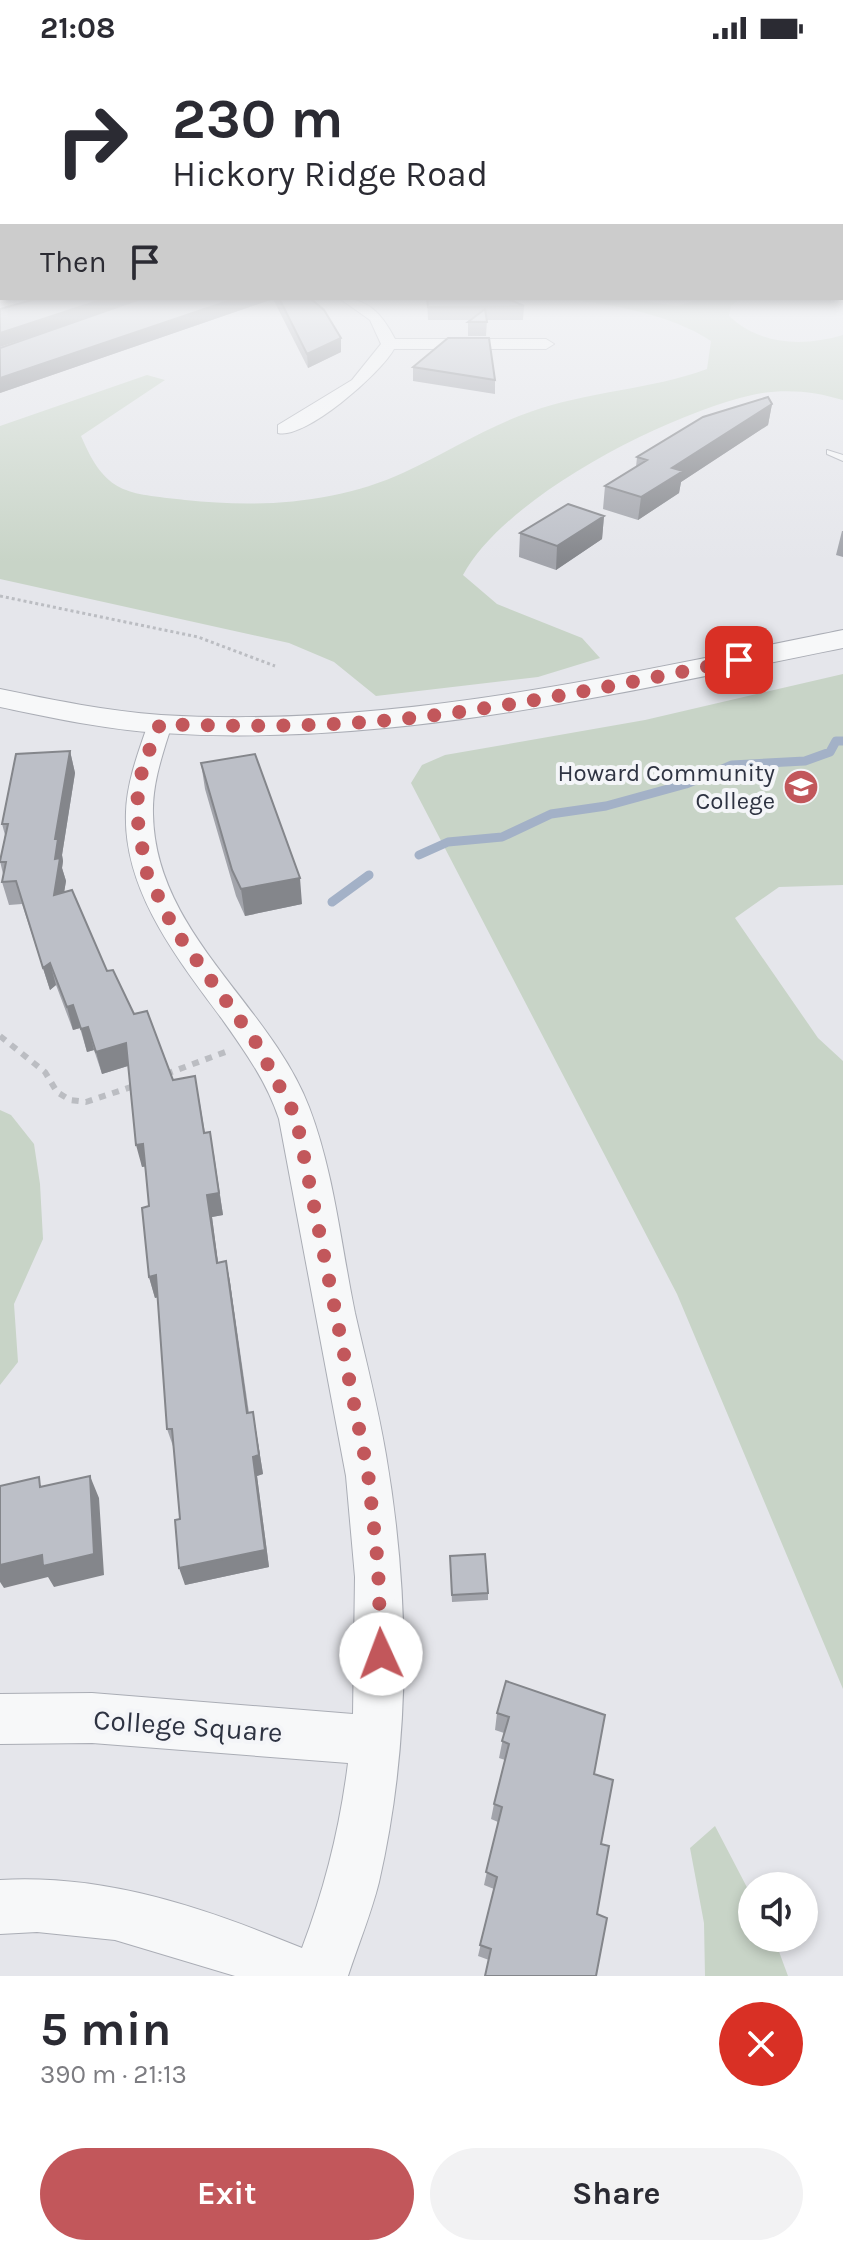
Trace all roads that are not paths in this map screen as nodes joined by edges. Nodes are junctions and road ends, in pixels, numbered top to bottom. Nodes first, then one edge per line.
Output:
1 (358, 384) edge
2 (284, 429) dead end
3 (830, 452) dead end
4 (843, 458) edge
5 (843, 639) edge
6 (0, 698) edge
7 (160, 724) junction
8 (0, 1719) edge
9 (375, 1740) junction
10 (0, 1907) edge
11 (302, 1976) edge
12 (320, 1976) edge

1 - 2 street
3 - 4 lane
5 - 7 street
6 - 7 street
7 - 9 street
8 - 9 street, College Square
9 - 12 street
10 - 11 street

